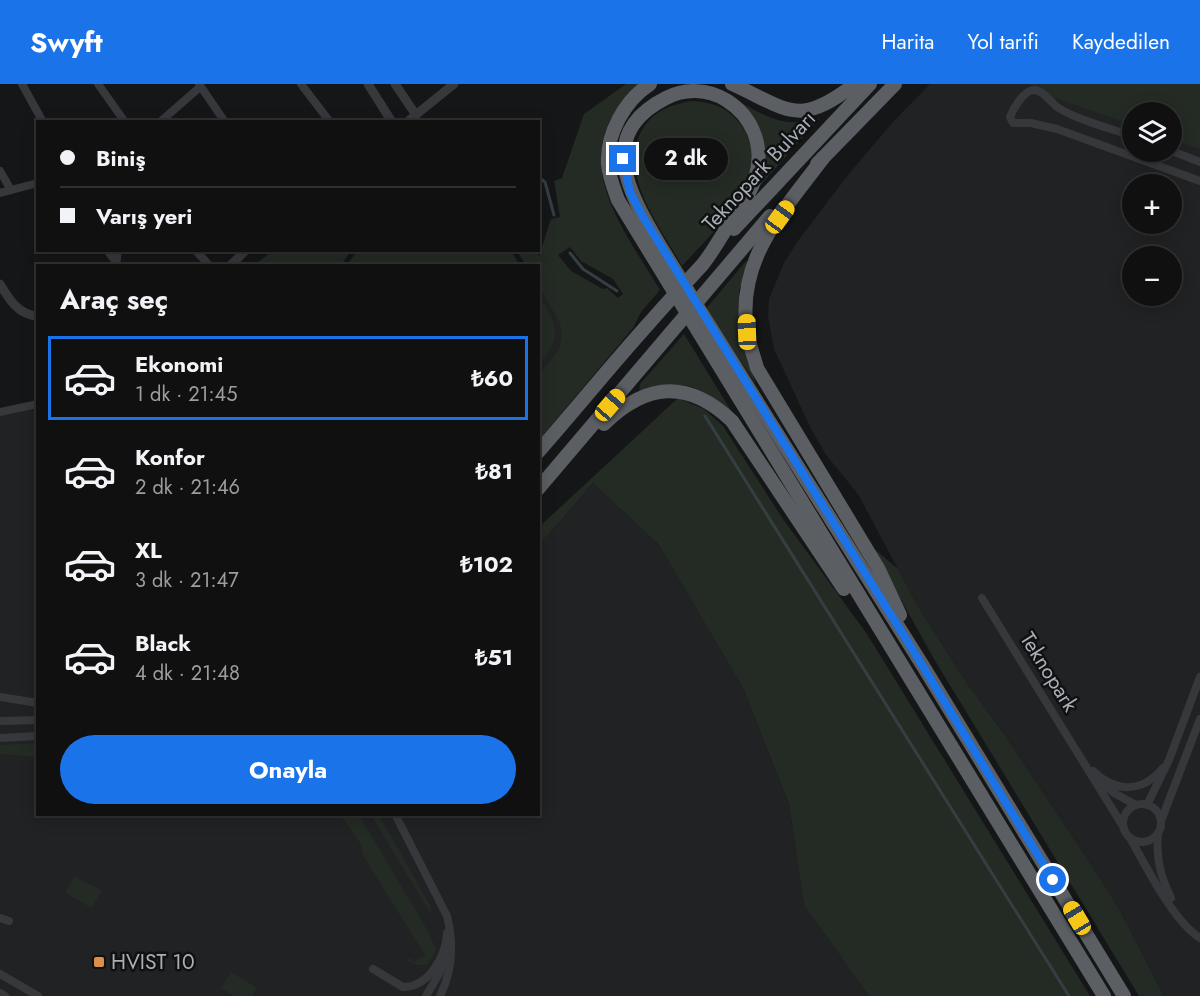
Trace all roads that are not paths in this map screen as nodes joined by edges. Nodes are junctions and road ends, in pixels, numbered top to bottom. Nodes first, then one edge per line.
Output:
1 (22, 84) edge
2 (98, 84) edge
3 (301, 84) edge
4 (368, 84) edge
5 (454, 84) edge
6 (650, 84) edge
7 (732, 84) edge
8 (855, 84) edge
9 (870, 84) edge
10 (895, 84) edge
11 (396, 85) edge
12 (200, 86) edge
13 (416, 115) junction
14 (42, 120) edge
15 (124, 120) edge
16 (162, 120) edge
17 (224, 120) edge
18 (328, 120) edge
19 (391, 120) edge
20 (410, 120) edge
21 (1122, 132) edge
22 (1122, 153) edge
23 (1182, 155) edge
24 (823, 158) junction
25 (1148, 162) edge
26 (1200, 162) edge
27 (0, 171) edge
28 (1200, 181) edge
29 (36, 184) edge
30 (11, 190) junction
31 (0, 193) edge
32 (197, 252) edge
33 (244, 252) edge
34 (704, 262) junction
35 (208, 264) edge
36 (232, 264) edge
37 (0, 284) edge
38 (36, 316) edge
39 (36, 404) edge
40 (0, 412) edge
41 (540, 450) edge
42 (552, 472) junction
43 (540, 487) edge
44 (982, 598) dead end
45 (923, 666) junction
46 (1200, 677) edge
47 (912, 685) junction
48 (0, 697) edge
49 (36, 703) edge
50 (1200, 719) edge
51 (36, 720) edge
52 (0, 721) edge
53 (36, 736) edge
54 (0, 738) edge
55 (1169, 760) junction
56 (1085, 764) junction
57 (1147, 805) junction
58 (1136, 806) junction
59 (396, 816) edge
60 (1160, 822) junction
61 (1124, 828) junction
62 (1158, 833) junction
63 (1130, 838) junction
64 (447, 916) junction
65 (0, 918) edge
66 (1180, 918) junction
67 (9, 921) dead end
68 (1200, 938) edge
69 (373, 969) dead end
70 (0, 974) edge
71 (0, 993) edge
72 (5, 996) edge
73 (38, 996) edge
74 (426, 996) edge
75 (440, 996) edge
76 (1104, 996) edge
77 (1124, 996) edge

1 - 14 street
2 - 15 street
3 - 18 street
4 - 19 street
5 - 13 street
6 - 47 highway
7 - 8 highway
9 - 34 highway, Teknopark Bulvarı
10 - 24 highway, Teknopark Bulvarı
11 - 13 street
12 - 16 street
12 - 17 street
13 - 20 street
21 - 22 street
23 - 26 street
24 - 42 highway, Teknopark Bulvarı
24 - 45 highway
25 - 28 street
27 - 30 street
29 - 30 street
30 - 31 street
32 - 35 street
33 - 36 street
34 - 41 highway
34 - 45 highway
37 - 38 street
39 - 40 street
42 - 43 highway
42 - 47 highway
44 - 56 street, Teknopark
45 - 77 highway
46 - 55 street, Teknopark
47 - 76 highway
48 - 49 street
50 - 60 street
51 - 52 street
53 - 54 street
55 - 56 street, Teknopark
55 - 57 street, Teknopark
56 - 58 street, Teknopark
56 - 61 street, Teknopark
57 - 58 street
57 - 60 street
58 - 61 street
59 - 64 street
60 - 62 street
61 - 63 street
62 - 63 street
62 - 66 street
63 - 66 street
64 - 69 street
64 - 74 street
64 - 75 street
65 - 67 street
66 - 68 street
70 - 73 street
71 - 72 street

